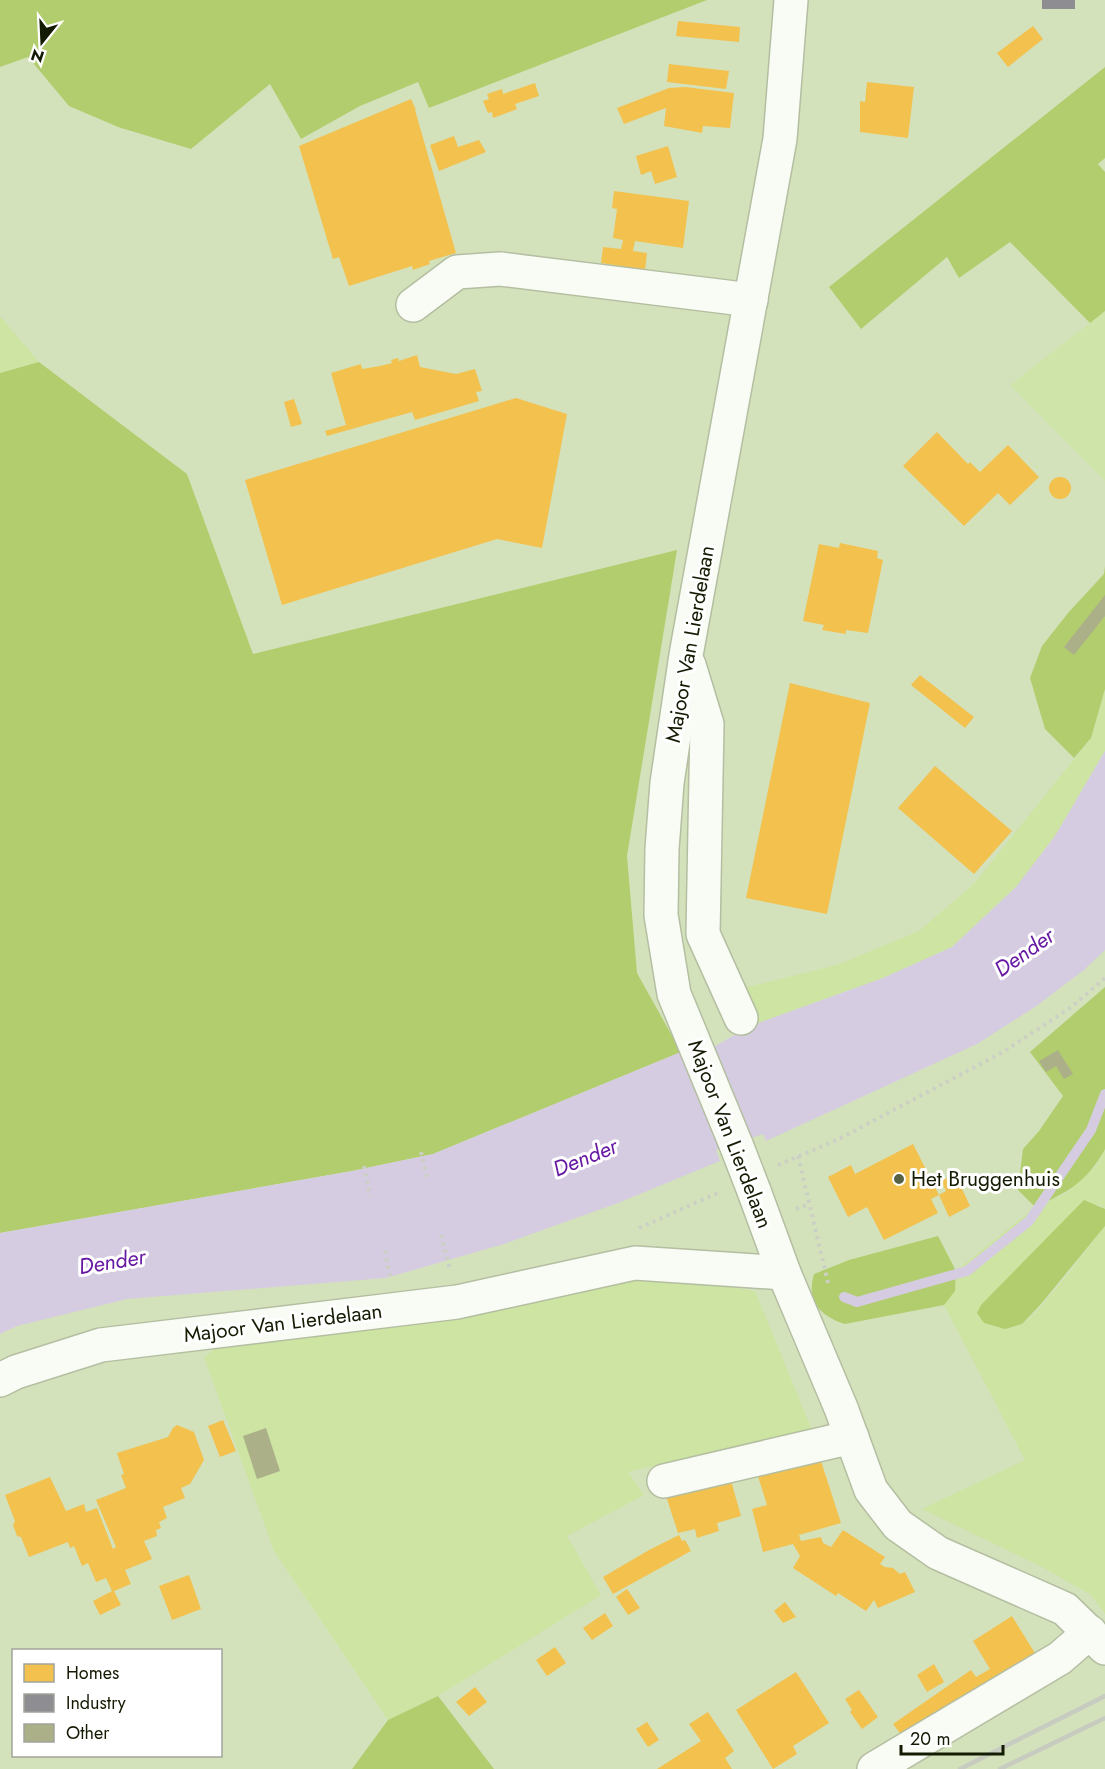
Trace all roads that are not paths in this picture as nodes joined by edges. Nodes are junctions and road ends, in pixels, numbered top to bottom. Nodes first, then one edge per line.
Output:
1 (791, 0) edge
2 (751, 300) junction
3 (413, 305) dead end
4 (686, 655) junction
5 (741, 1018) dead end
6 (784, 1273) junction
7 (0, 1380) edge
8 (852, 1437) junction
9 (664, 1481) dead end
10 (1098, 1640) edge
11 (874, 1769) edge

1 - 2 street, Majoor Van Lierdelaan
2 - 3 street
2 - 4 street, Majoor Van Lierdelaan
4 - 5 street
4 - 6 street, Majoor Van Lierdelaan, bridge
6 - 7 street, Majoor Van Lierdelaan
6 - 8 street, Majoor Van Lierdelaan
8 - 9 street
8 - 10 street, Majoor Van Lierdelaan
10 - 11 street

